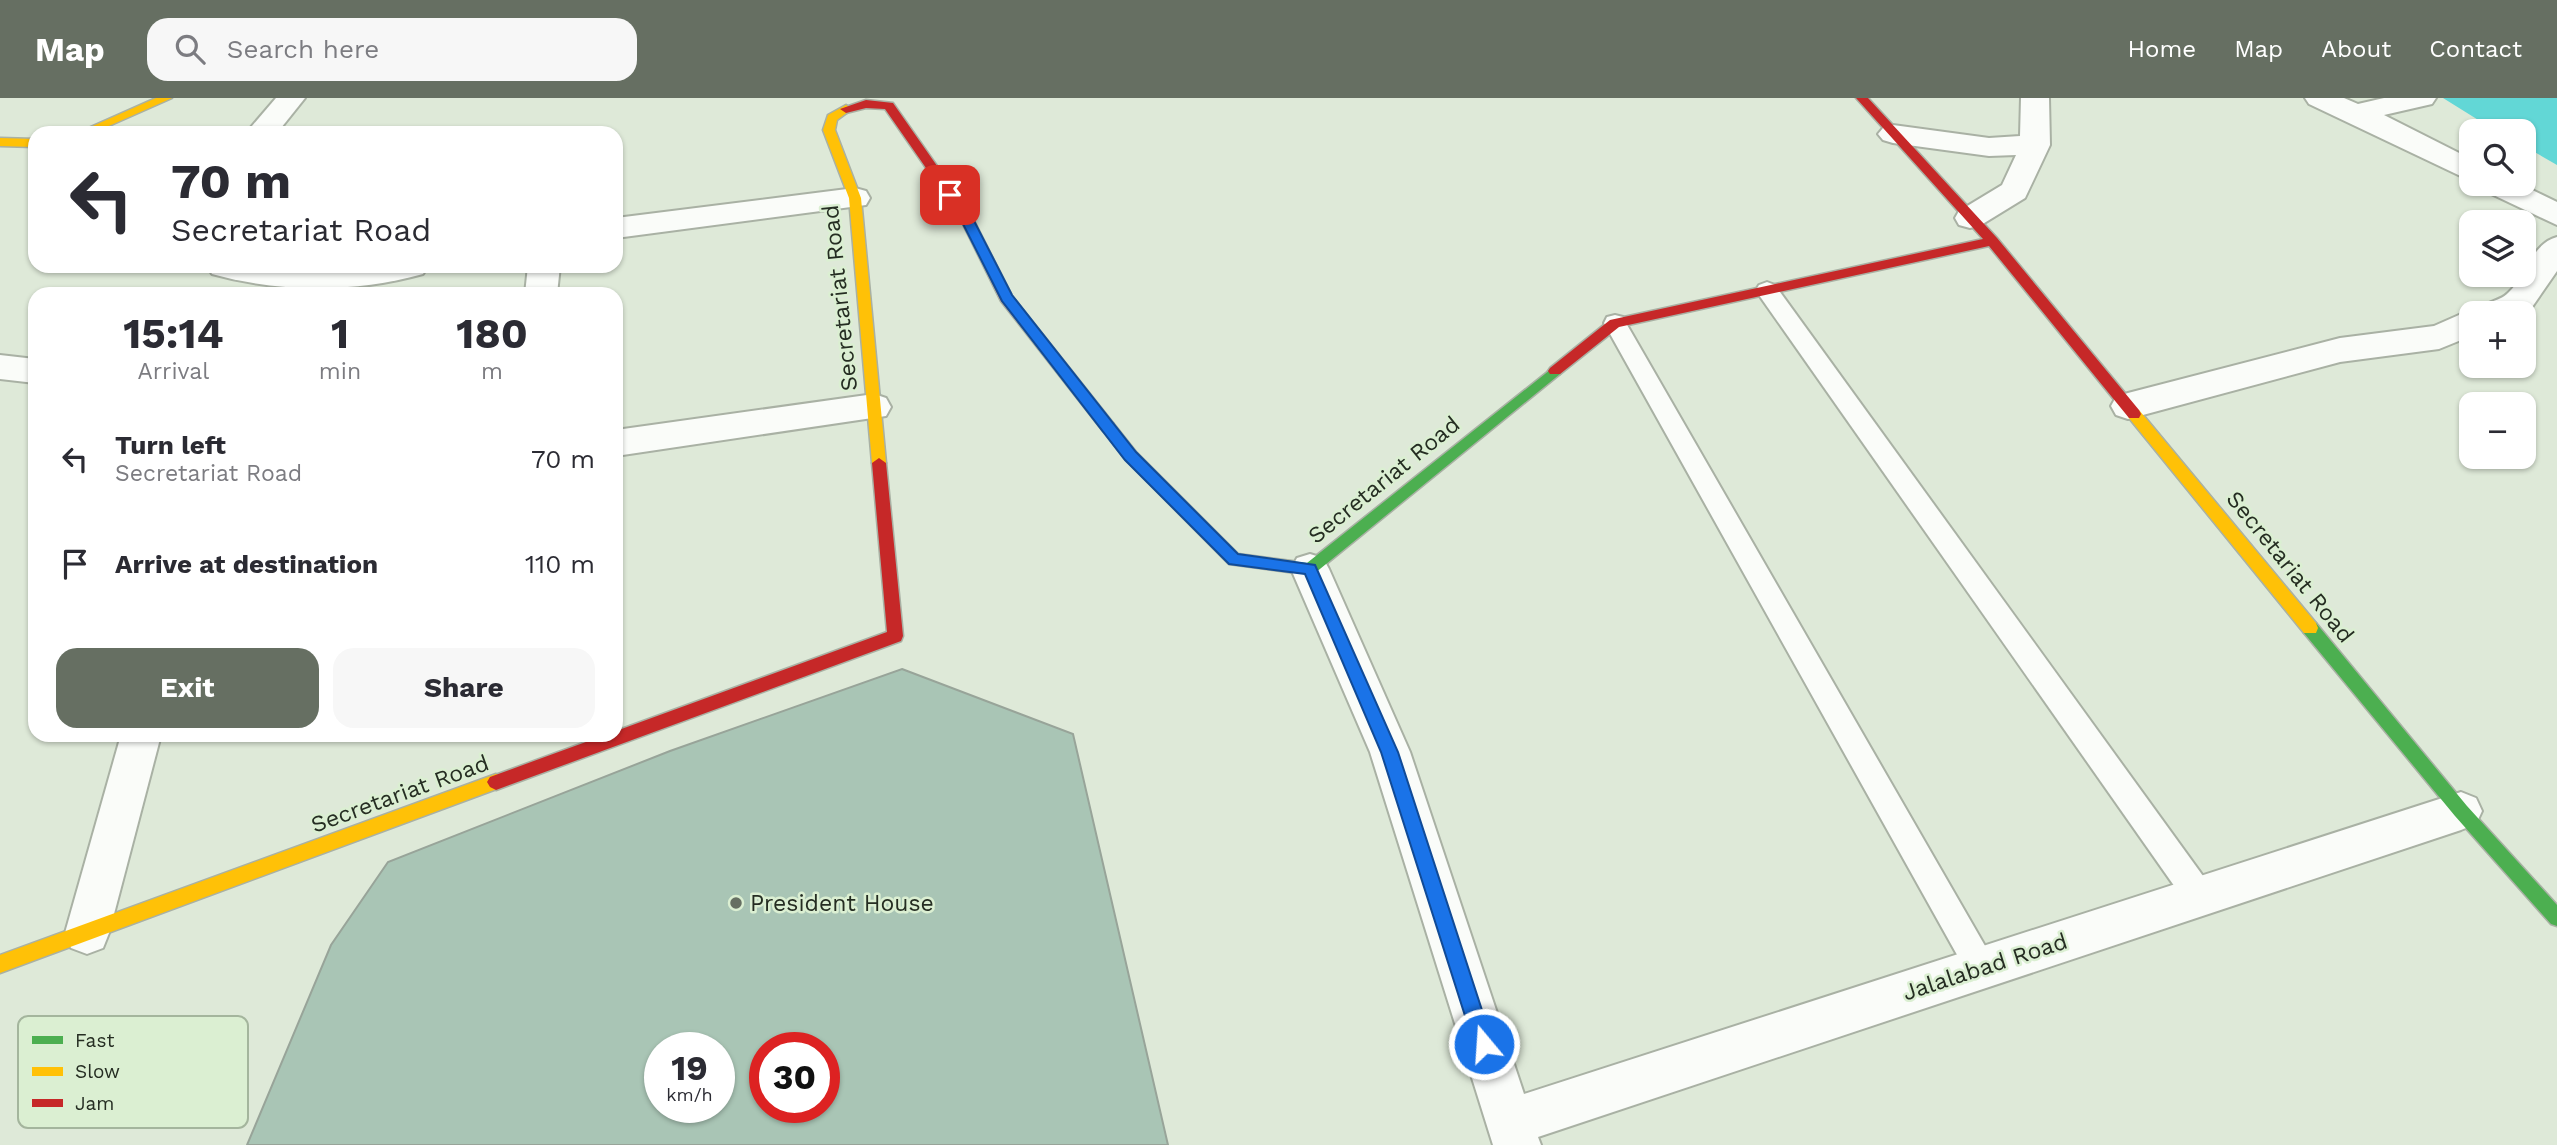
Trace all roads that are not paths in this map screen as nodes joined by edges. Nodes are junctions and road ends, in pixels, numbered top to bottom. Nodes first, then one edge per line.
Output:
1 (166, 98) edge
2 (290, 98) edge
3 (1861, 98) edge
4 (2319, 98) edge
5 (2422, 98) edge
6 (2028, 103) edge
7 (2363, 112) junction
8 (100, 126) edge
9 (267, 126) edge
10 (1893, 134) junction
11 (0, 142) edge
12 (28, 143) edge
13 (2035, 145) junction
14 (2459, 164) edge
15 (2520, 196) edge
16 (855, 198) junction
17 (2557, 215) edge
18 (1970, 218) junction
19 (623, 227) edge
20 (1992, 241) junction
21 (2557, 247) edge
22 (245, 273) edge
23 (380, 273) edge
24 (1767, 290) junction
25 (2520, 301) edge
26 (1615, 323) junction
27 (2459, 328) edge
28 (0, 367) edge
29 (28, 370) edge
30 (2128, 406) junction
31 (874, 407) junction
32 (623, 442) edge
33 (1310, 569) junction
34 (623, 736) edge
35 (139, 742) edge
36 (607, 742) edge
37 (2461, 811) junction
38 (2200, 897) junction
39 (2557, 918) edge
40 (87, 933) junction
41 (0, 964) edge
42 (1981, 968) junction
43 (1513, 1134) edge

1 - 8 street
2 - 9 street
3 - 10 street, Secretariat Road
4 - 7 street
5 - 7 street
6 - 13 street
7 - 14 street
10 - 13 street
10 - 18 street, Secretariat Road
11 - 12 street
13 - 18 street
15 - 17 street
16 - 19 street
16 - 31 street, Secretariat Road
16 - 33 street, Secretariat Road
18 - 20 street, Secretariat Road
20 - 24 street, Secretariat Road
20 - 30 street, Secretariat Road
21 - 25 street
22 - 23 street
24 - 26 street, Secretariat Road
24 - 38 lane
26 - 33 street, Secretariat Road
26 - 42 lane
27 - 30 street
28 - 29 street
30 - 37 street, Secretariat Road
31 - 32 street
31 - 34 street, Secretariat Road
33 - 43 street, Jalalabad Road
35 - 40 street
36 - 40 street, Secretariat Road
37 - 38 street, Jalalabad Road
37 - 39 street, Secretariat Road
38 - 42 street, Jalalabad Road
40 - 41 street, Secretariat Road
42 - 43 street, Jalalabad Road

